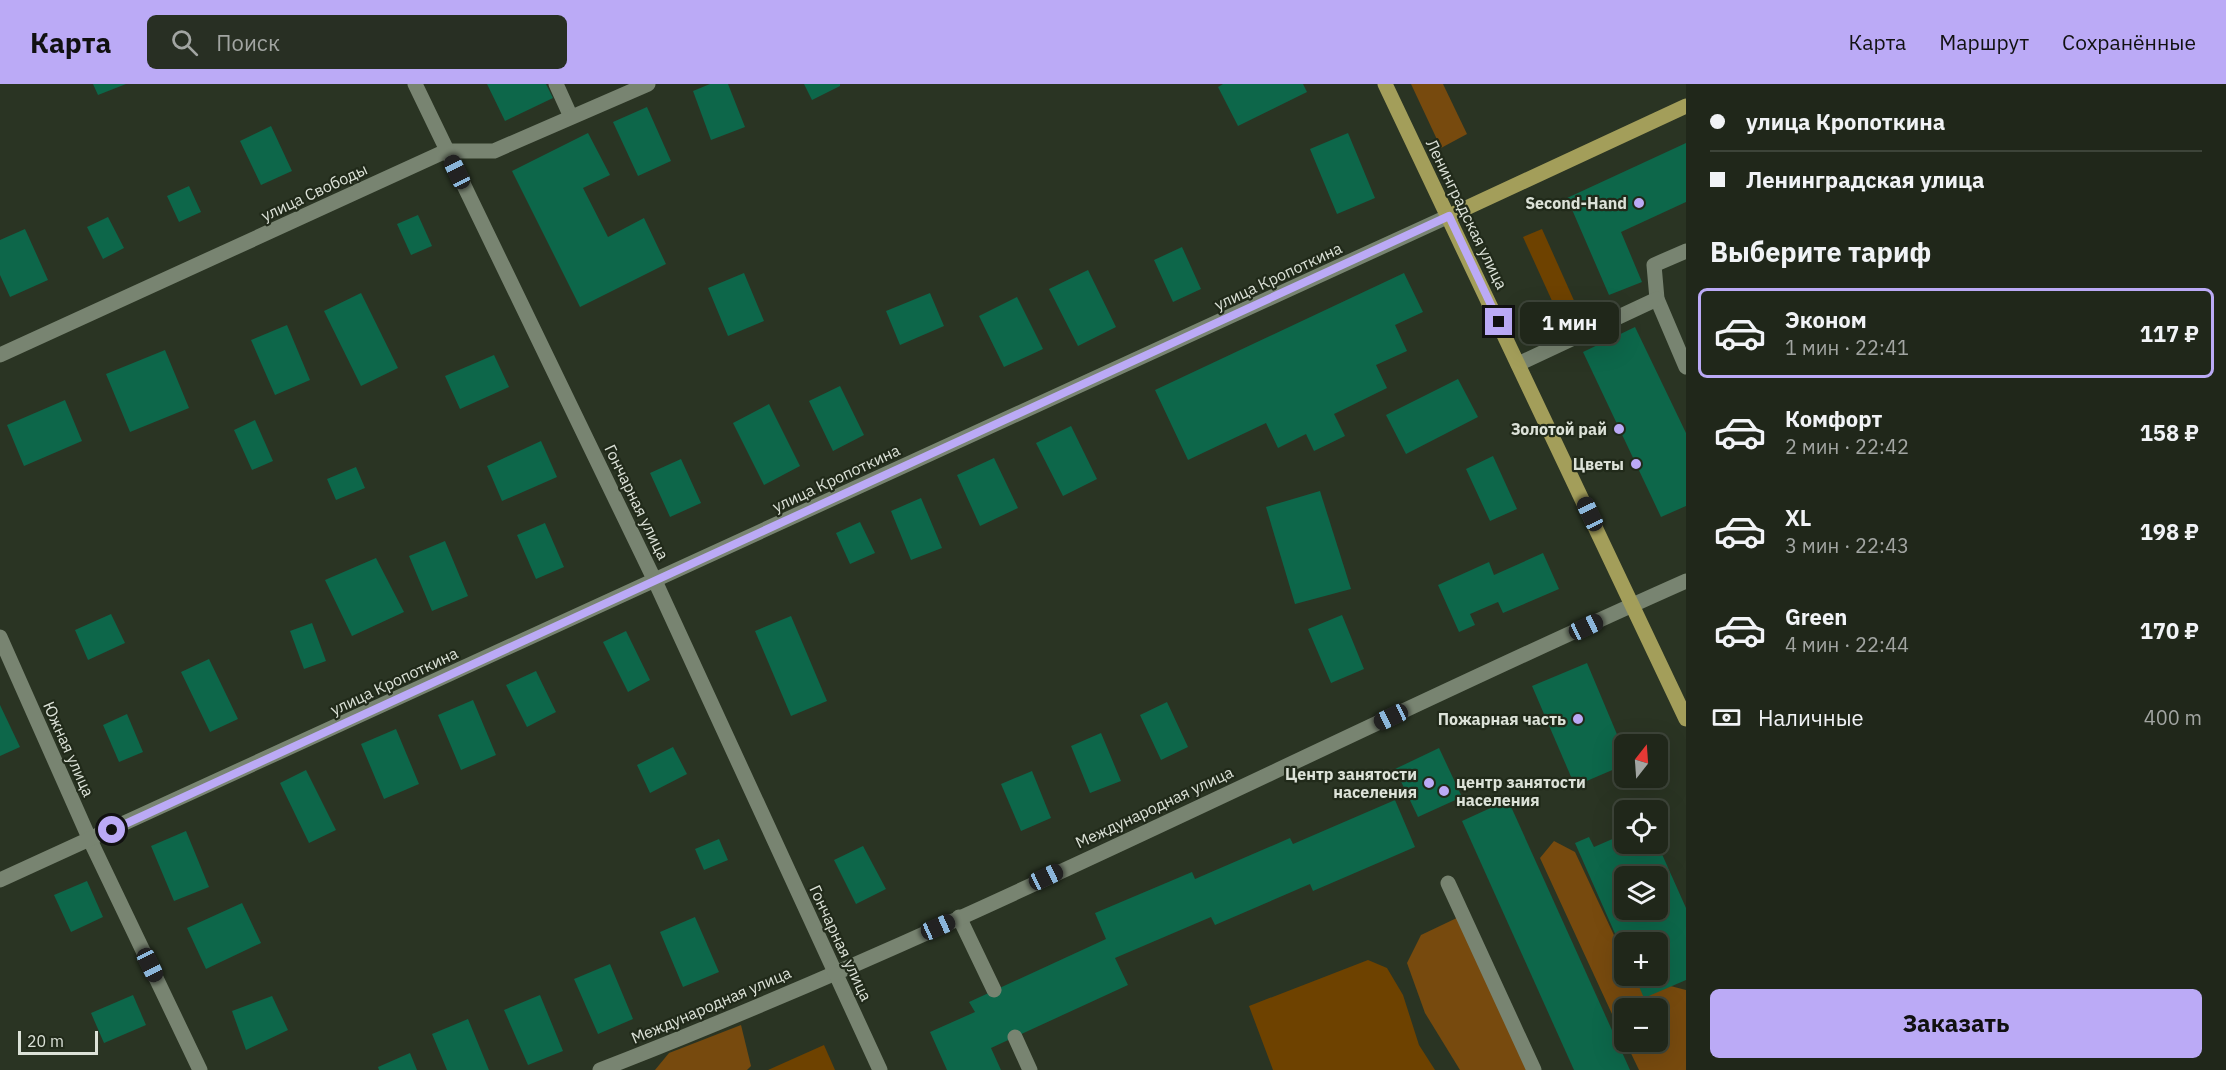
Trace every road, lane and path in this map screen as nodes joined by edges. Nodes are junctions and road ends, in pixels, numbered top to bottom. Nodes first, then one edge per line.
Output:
1 (415, 84) edge
2 (556, 84) edge
3 (648, 84) edge
4 (1385, 84) edge
5 (1686, 106) edge
6 (571, 117) junction
7 (446, 151) junction
8 (1449, 216) junction
9 (1686, 251) edge
10 (1657, 299) junction
11 (0, 355) edge
12 (1518, 364) junction
13 (1686, 368) edge
14 (655, 581) junction
15 (1686, 581) edge
16 (1632, 605) junction
17 (0, 637) edge
18 (1686, 719) edge
19 (90, 840) junction
20 (0, 880) edge
21 (1448, 883) dead end
22 (959, 917) junction
23 (835, 973) junction
24 (994, 990) dead end
25 (1015, 1037) dead end
26 (200, 1070) edge
27 (600, 1070) edge
28 (880, 1070) edge
29 (1030, 1070) edge
30 (1534, 1070) edge

1 - 7 street, Гончарная улица
2 - 6 street
3 - 6 street, улица Свободы
4 - 8 main road, Ленинградская улица
5 - 8 main road, улица Кропоткина
6 - 7 street, улица Свободы
7 - 11 street, улица Свободы
7 - 14 street, Гончарная улица
8 - 12 main road, Ленинградская улица
8 - 14 street, улица Кропоткина
9 - 10 street
10 - 12 street
10 - 13 street
12 - 16 main road, Ленинградская улица
14 - 19 street, улица Кропоткина
14 - 23 street, Гончарная улица
15 - 16 street, Международная улица
16 - 18 main road, Ленинградская улица
16 - 22 street, Международная улица
17 - 19 street, Южная улица
19 - 20 street, улица Кропоткина
19 - 26 street, Южная улица
21 - 30 street
22 - 23 street, Международная улица
22 - 24 street
23 - 27 street, Международная улица
23 - 28 street, Гончарная улица
25 - 29 street

